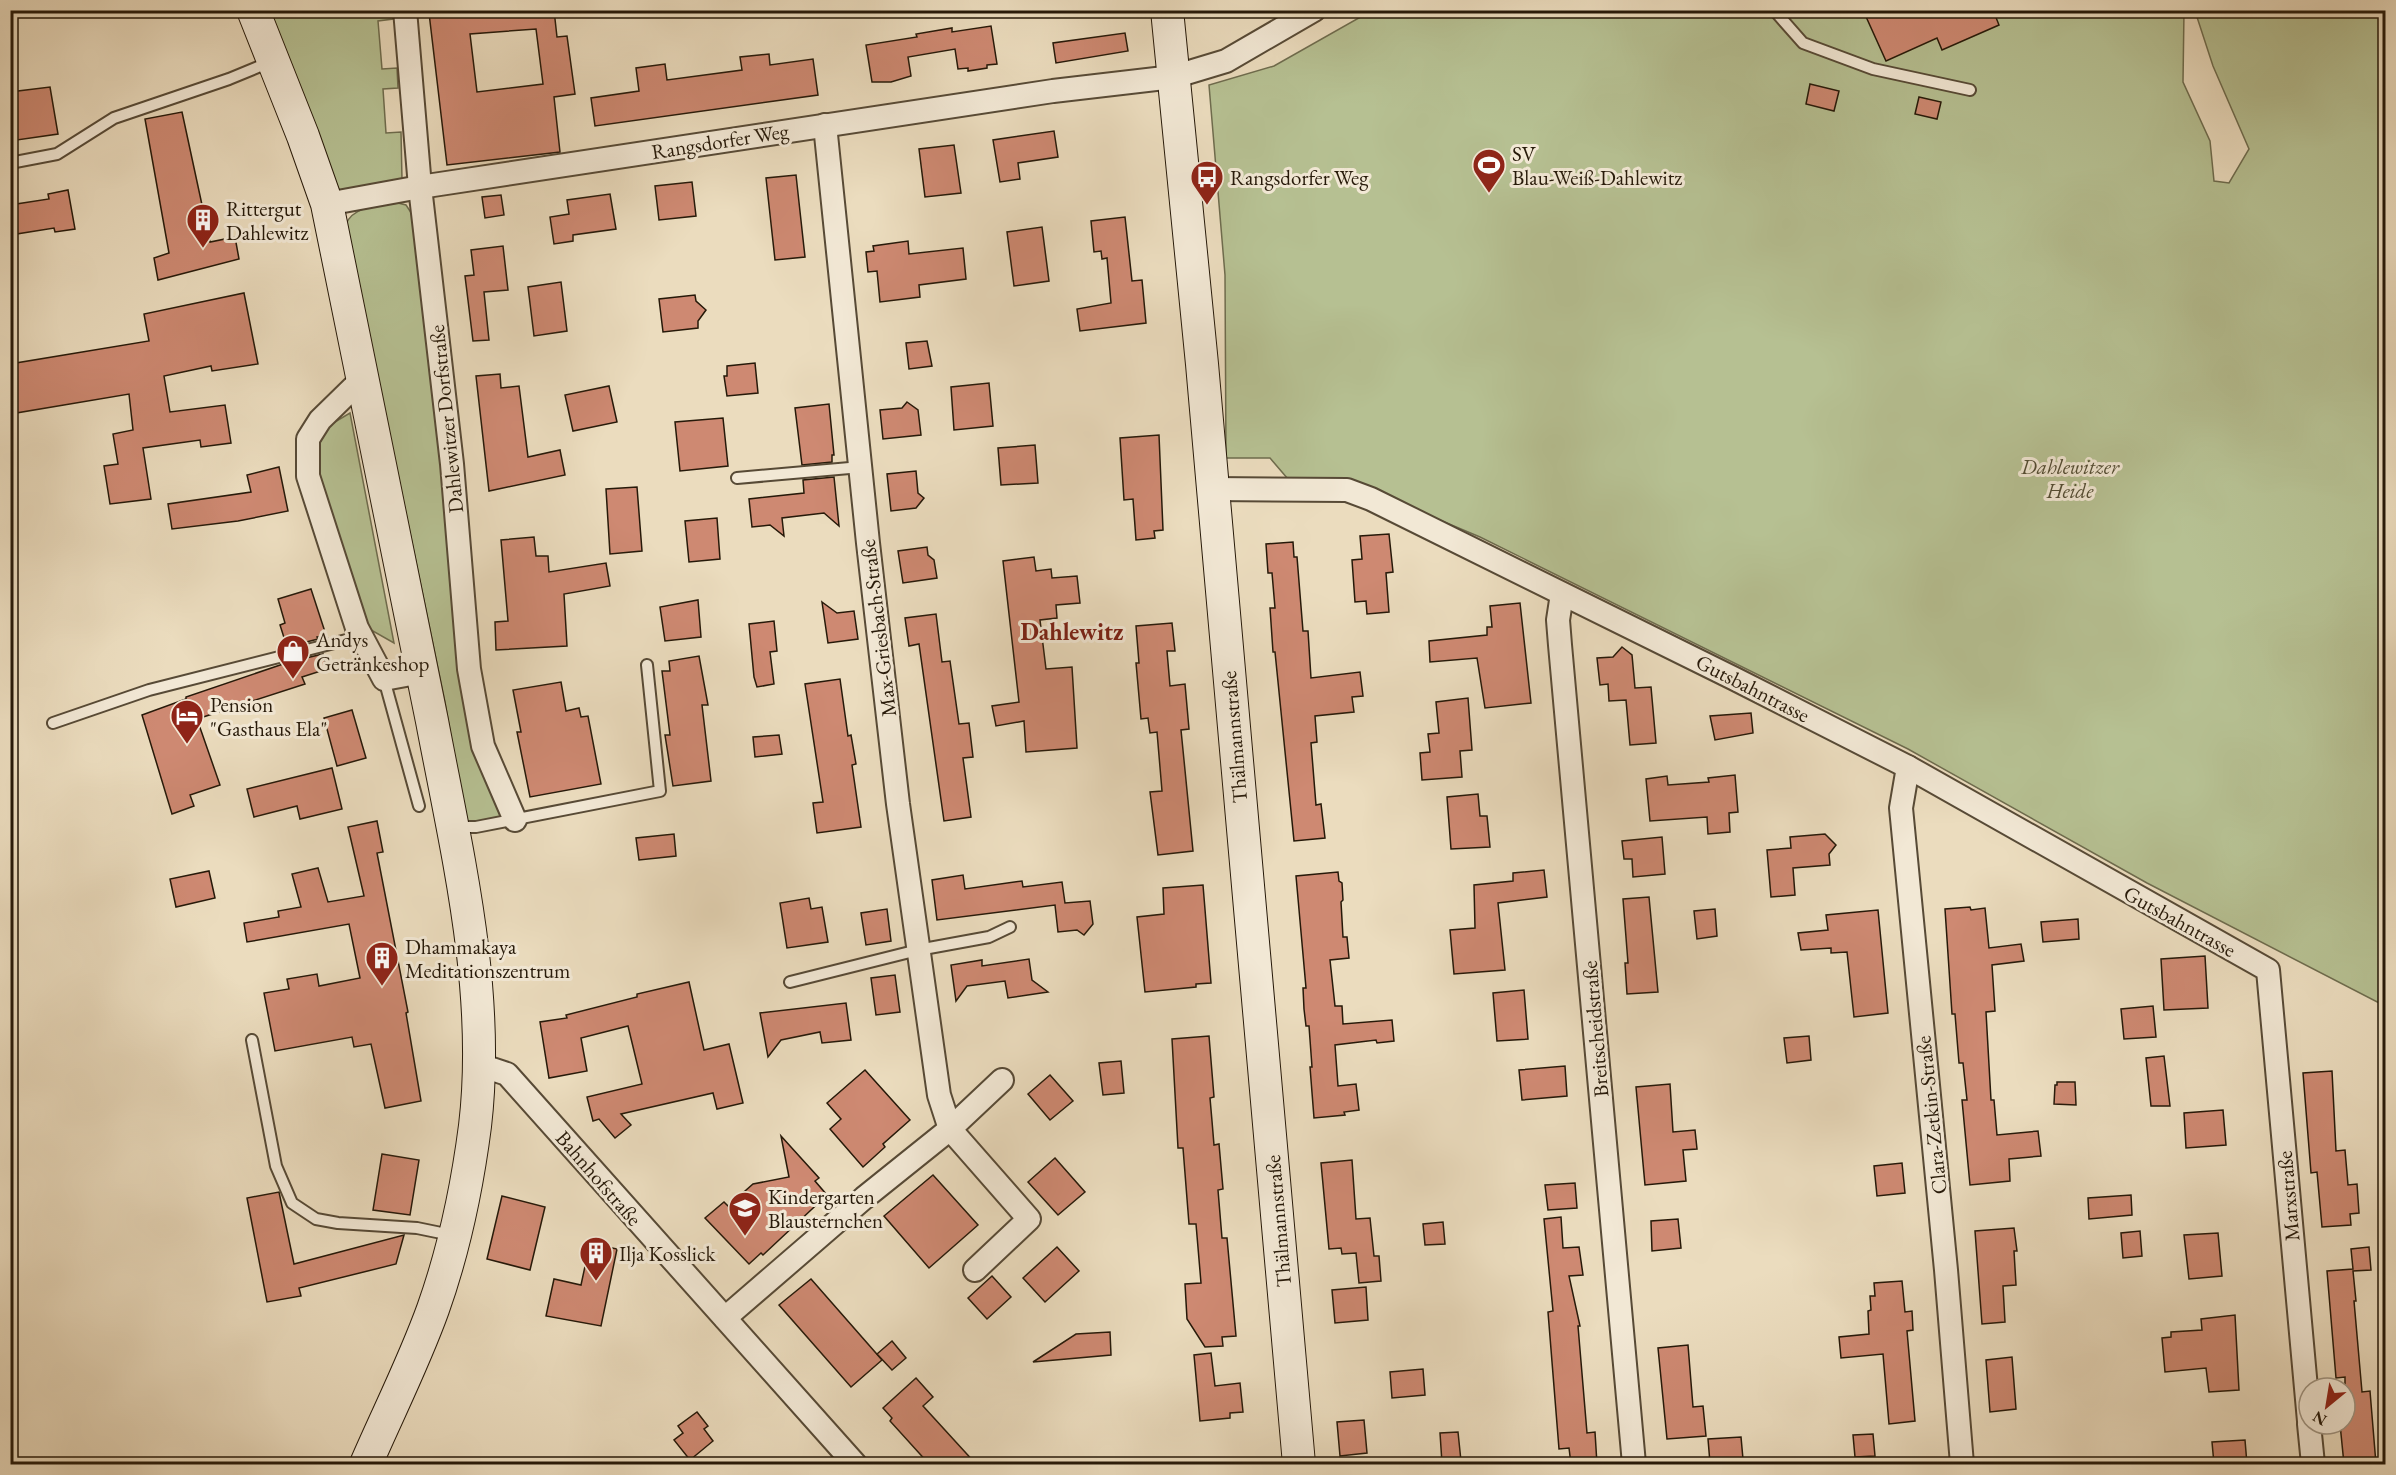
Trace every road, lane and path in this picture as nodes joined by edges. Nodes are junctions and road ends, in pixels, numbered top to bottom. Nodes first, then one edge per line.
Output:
1 (253, 10) edge
2 (405, 10) edge
3 (1167, 10) edge
4 (1314, 10) edge
5 (1774, 10) edge
6 (273, 61) junction
7 (1173, 76) junction
8 (1970, 90) dead end
9 (825, 125) junction
10 (10, 163) edge
11 (420, 187) junction
12 (327, 204) junction
13 (363, 378) junction
14 (861, 467) junction
15 (737, 478) dead end
16 (1212, 489) junction
17 (1562, 594) junction
18 (362, 636) junction
19 (647, 666) dead end
20 (422, 672) junction
21 (384, 679) junction
22 (53, 723) dead end
23 (1908, 767) junction
24 (419, 806) dead end
25 (515, 820) junction
26 (452, 826) junction
27 (1010, 927) dead end
28 (918, 950) junction
29 (2268, 970) joint
30 (790, 982) dead end
31 (252, 1040) dead end
32 (480, 1065) junction
33 (1002, 1080) dead end
34 (950, 1129) junction
35 (455, 1236) junction
36 (975, 1270) dead end
37 (725, 1318) junction
38 (2305, 1376) edge
39 (2310, 1436) edge
40 (366, 1464) edge
41 (855, 1464) edge
42 (1299, 1464) edge
43 (1634, 1464) edge
44 (1962, 1464) edge
45 (2313, 1464) edge

1 - 6 street
2 - 11 street, Dahlewitzer Dorfstraße
3 - 7 street, Thälmannstraße
4 - 7 street, Rangsdorfer Weg
5 - 8 lane
6 - 10 lane
6 - 12 street
7 - 9 street, Rangsdorfer Weg
7 - 16 street, Thälmannstraße
9 - 11 street, Rangsdorfer Weg
9 - 14 street, Max-Griesbach-Straße
11 - 12 street, Rangsdorfer Weg
11 - 25 street, Dahlewitzer Dorfstraße
12 - 13 street
13 - 18 street
13 - 20 street
14 - 15 lane
14 - 28 street, Max-Griesbach-Straße
16 - 17 street, Gutsbahntrasse
16 - 42 street, Thälmannstraße
17 - 23 street, Gutsbahntrasse
17 - 43 street, Breitscheidstraße
18 - 21 street
18 - 22 lane
19 - 25 lane
20 - 21 street
20 - 26 street
21 - 24 lane
23 - 29 street, Gutsbahntrasse
23 - 44 street, Clara-Zetkin-Straße
25 - 26 lane
26 - 32 street
27 - 28 lane
28 - 30 lane
28 - 34 street, Max-Griesbach-Straße
29 - 38 street, Marxstraße
31 - 35 lane
32 - 35 street
32 - 37 street, Bahnhofstraße
33 - 34 street
34 - 36 street
34 - 37 street
35 - 40 street
37 - 41 street, Bahnhofstraße
39 - 45 street, Marxstraße

